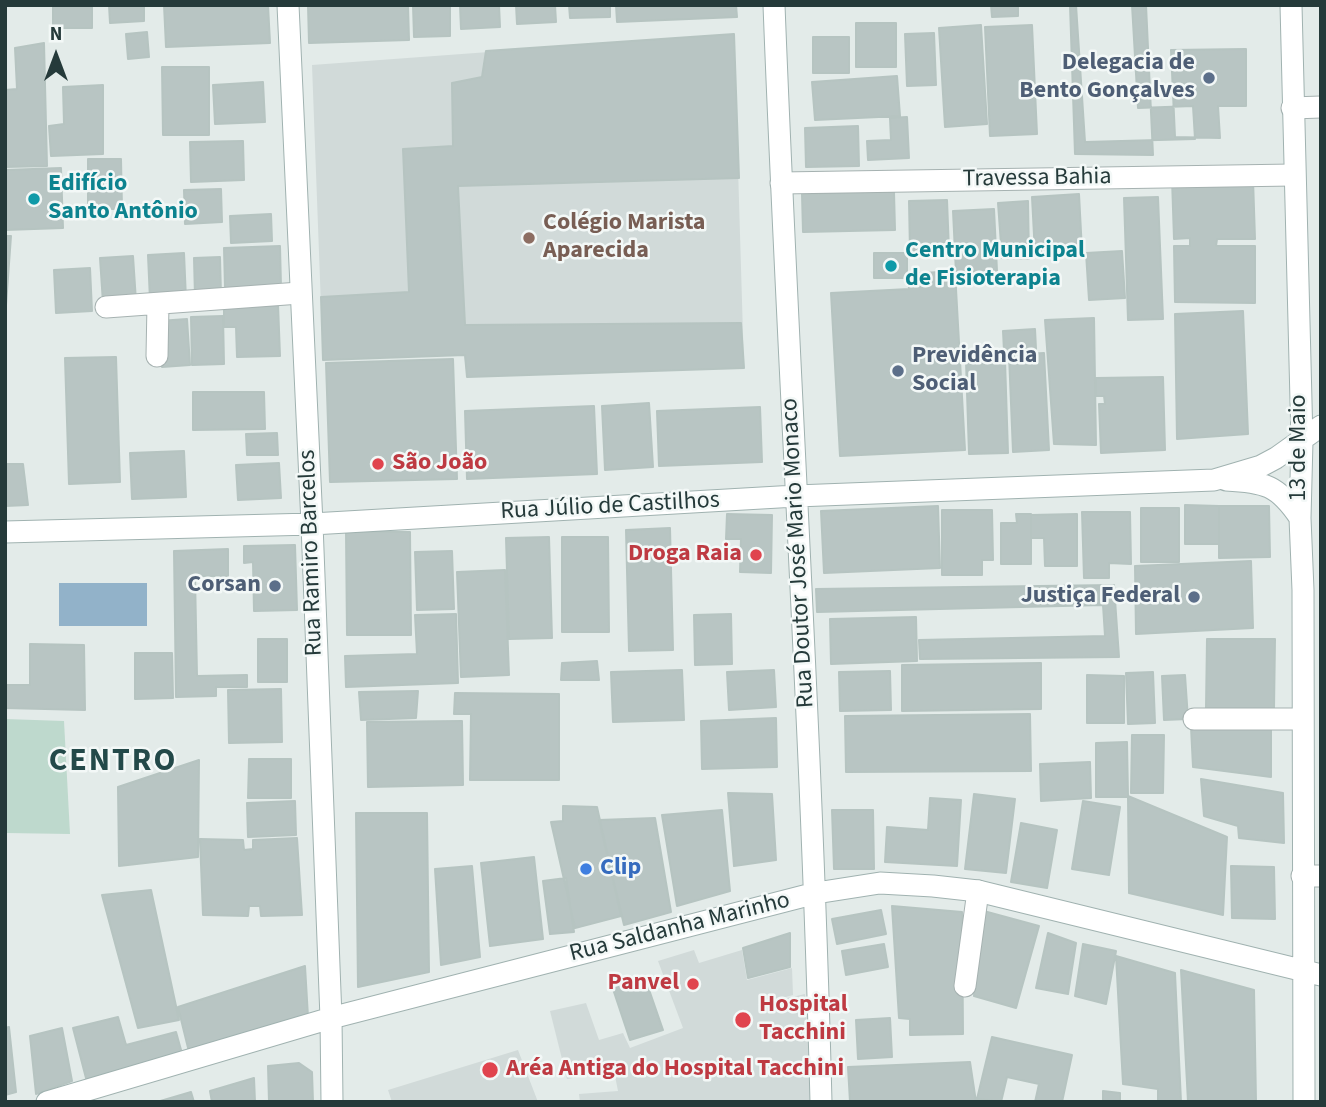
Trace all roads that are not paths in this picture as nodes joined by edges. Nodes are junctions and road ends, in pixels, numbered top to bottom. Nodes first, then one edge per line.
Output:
1 (288, 5) edge
2 (775, 5) edge
3 (1291, 5) edge
4 (1321, 107) edge
5 (1292, 108) junction
6 (1293, 175) junction
7 (781, 183) junction
8 (300, 293) junction
9 (158, 304) junction
10 (106, 307) dead end
11 (157, 356) dead end
12 (1321, 426) edge
13 (1302, 441) junction
14 (1214, 480) junction
15 (796, 496) junction
16 (1300, 518) junction
17 (312, 524) junction
18 (5, 532) edge
19 (1312, 586) edge
20 (1194, 719) dead end
21 (1301, 719) junction
22 (1311, 876) edge
23 (978, 891) junction
24 (816, 893) junction
25 (1313, 973) edge
26 (965, 986) dead end
27 (331, 1018) junction
28 (47, 1102) edge
29 (332, 1102) edge
30 (821, 1102) edge
31 (1304, 1102) edge

1 - 8 main road, Rua Ramiro Barcelos
2 - 7 main road, Rua Doutor José Mario Monaco
3 - 5 main road, 13 de Maio
4 - 5 main road
5 - 6 main road, 13 de Maio
6 - 7 main road, Travessa Bahia
6 - 13 main road, 13 de Maio
7 - 15 main road, Rua Doutor José Mario Monaco
8 - 9 main road
8 - 17 main road, Rua Ramiro Barcelos
9 - 10 main road
9 - 11 main road
12 - 13 main road, Rua Júlio de Castilhos
13 - 14 main road, Rua Júlio de Castilhos
13 - 16 main road, 13 de Maio
14 - 15 main road, Rua Júlio de Castilhos
14 - 16 main road, Rua Júlio de Castilhos
15 - 17 main road, Rua Júlio de Castilhos
15 - 24 main road, Rua Doutor José Mario Monaco
16 - 19 main road, 13 de Maio
17 - 18 main road, Rua Júlio de Castilhos
17 - 27 main road, Rua Ramiro Barcelos
19 - 21 main road, 13 de Maio
20 - 21 main road
21 - 22 main road, 13 de Maio
22 - 25 main road, 13 de Maio
23 - 24 main road, Rua Saldanha Marinho
23 - 25 main road, Rua Saldanha Marinho
23 - 26 main road
24 - 27 main road, Rua Saldanha Marinho
24 - 30 main road, Rua Doutor José Mario Monaco
25 - 31 main road, 13 de Maio
27 - 28 main road, Rua Saldanha Marinho
27 - 29 main road, Rua Ramiro Barcelos

